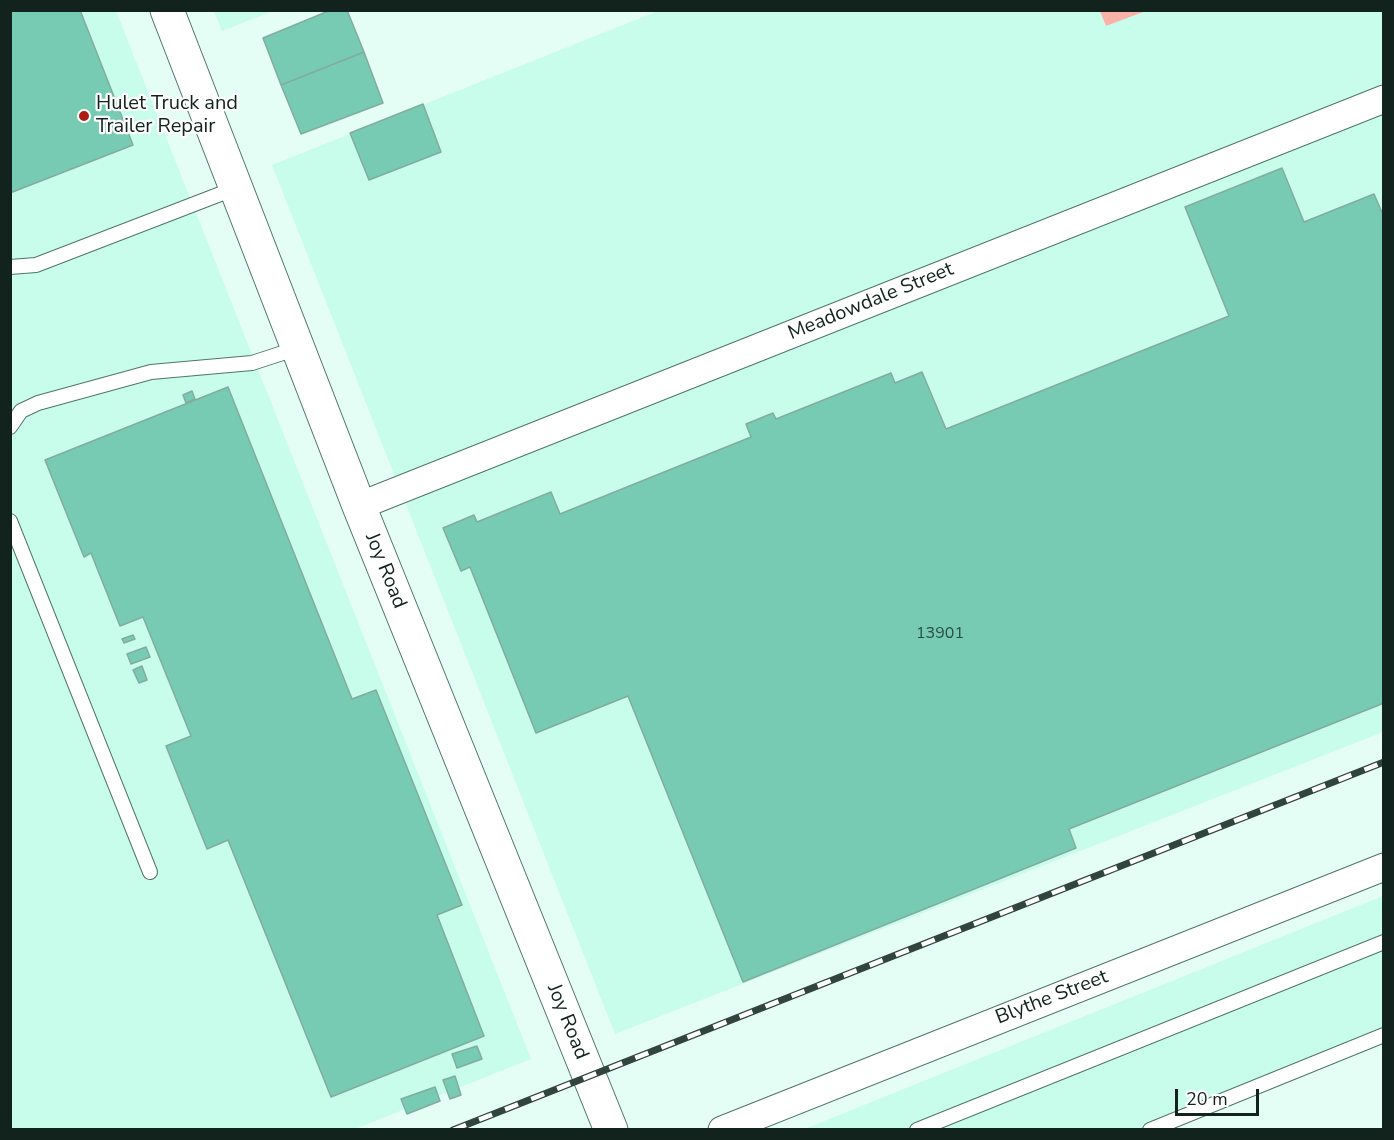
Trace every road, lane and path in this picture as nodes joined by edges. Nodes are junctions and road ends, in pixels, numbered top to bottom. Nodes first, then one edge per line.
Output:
1 (167, 10) edge
2 (1383, 99) edge
3 (236, 188) junction
4 (10, 267) edge
5 (298, 348) junction
6 (10, 427) edge
7 (359, 506) junction
8 (10, 521) edge
9 (14, 538) edge
10 (1383, 867) edge
11 (150, 872) dead end
12 (1383, 942) edge
13 (1383, 1035) edge
14 (611, 1130) edge
15 (722, 1130) edge
16 (917, 1130) edge
17 (1150, 1130) edge

1 - 3 street, Joy Road
2 - 7 street, Meadowdale Street
3 - 4 lane
3 - 5 street, Joy Road
5 - 6 lane
5 - 7 street, Joy Road
7 - 14 street, Joy Road
8 - 9 lane
9 - 11 lane
10 - 15 street, Blythe Street
12 - 16 lane
13 - 17 lane

